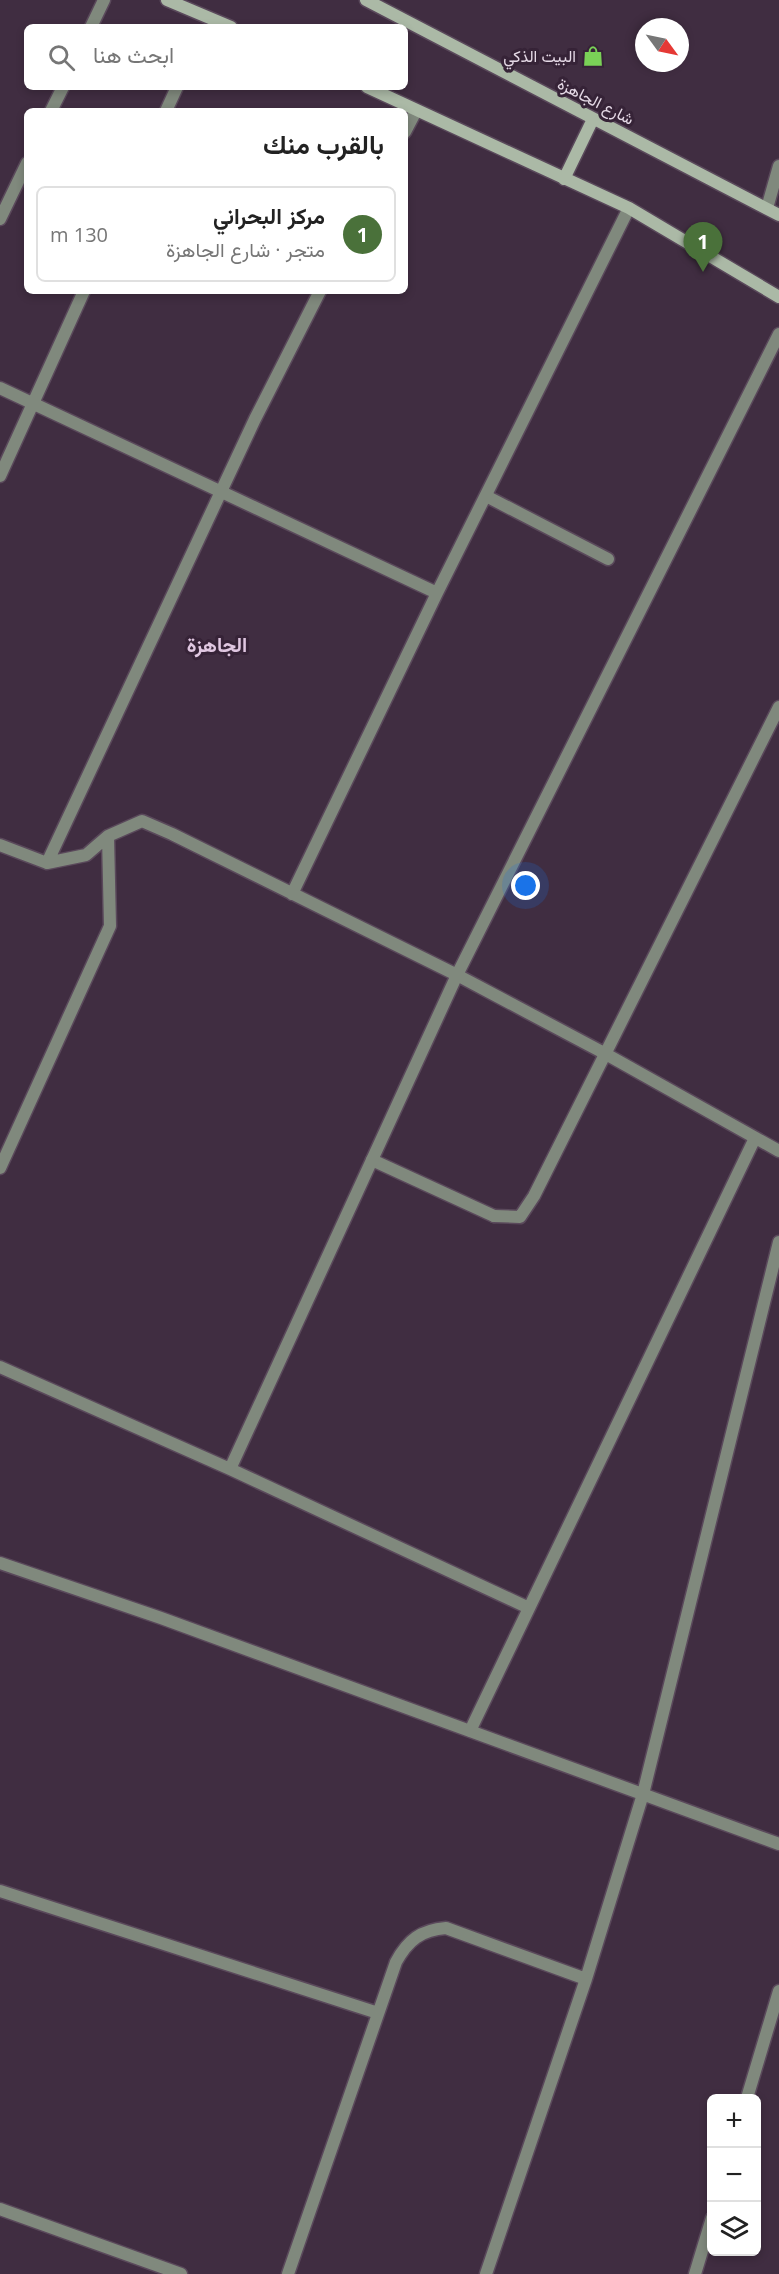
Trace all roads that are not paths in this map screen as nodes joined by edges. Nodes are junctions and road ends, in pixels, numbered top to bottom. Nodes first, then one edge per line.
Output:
1 (104, 0) edge
2 (167, 0) edge
3 (366, 0) edge
4 (206, 22) edge
5 (92, 24) edge
6 (62, 90) edge
7 (176, 90) edge
8 (373, 90) edge
9 (52, 108) edge
10 (167, 108) edge
11 (416, 111) junction
12 (593, 119) junction
13 (408, 126) edge
14 (779, 166) edge
15 (24, 169) edge
16 (564, 179) junction
17 (629, 208) junction
18 (767, 208) junction
19 (779, 215) edge
20 (0, 219) edge
21 (83, 294) edge
22 (318, 294) edge
23 (779, 297) edge
24 (779, 334) edge
25 (0, 388) edge
26 (33, 404) junction
27 (0, 476) edge
28 (222, 491) junction
29 (486, 496) junction
30 (608, 559) dead end
31 (437, 593) junction
32 (779, 707) edge
33 (108, 836) junction
34 (0, 845) edge
35 (47, 863) junction
36 (292, 894) junction
37 (457, 975) junction
38 (604, 1053) junction
39 (755, 1138) junction
40 (779, 1151) edge
41 (372, 1160) junction
42 (0, 1168) edge
43 (779, 1242) edge
44 (0, 1367) edge
45 (230, 1469) junction
46 (0, 1563) edge
47 (529, 1608) junction
48 (470, 1731) junction
49 (643, 1794) junction
50 (779, 1844) edge
51 (0, 1891) edge
52 (586, 1979) junction
53 (779, 1992) edge
54 (378, 2013) junction
55 (748, 2094) edge
56 (0, 2209) edge
57 (707, 2232) edge
58 (180, 2274) edge
59 (288, 2274) edge
60 (486, 2274) edge
61 (695, 2274) edge

1 - 5 street
2 - 4 street
3 - 12 street, شارع الجاهزة
6 - 9 street
7 - 10 street
8 - 11 street
11 - 13 street
11 - 16 street
12 - 16 street
12 - 18 street, شارع الجاهزة
14 - 18 street
15 - 20 street
16 - 17 street
17 - 23 street
17 - 29 street
18 - 19 street, شارع الجاهزة
21 - 26 street
22 - 28 street
24 - 37 street
25 - 26 street
26 - 27 street
26 - 28 street
28 - 31 street
28 - 35 street
29 - 30 street
29 - 31 street
31 - 36 street
32 - 38 street
33 - 35 street
33 - 36 street
33 - 42 street
34 - 35 street
36 - 37 street
37 - 38 street
37 - 41 street
38 - 39 street
38 - 41 street
39 - 40 street
39 - 47 street
41 - 45 street
43 - 49 street
44 - 45 street
45 - 47 street
46 - 48 street
47 - 48 street
48 - 49 street
49 - 50 street
49 - 52 street
51 - 54 street
52 - 54 street
52 - 60 street
53 - 55 street
54 - 59 street
56 - 58 street
57 - 61 street

